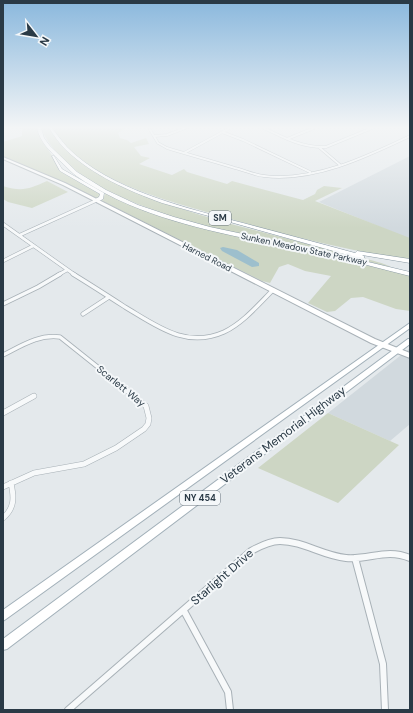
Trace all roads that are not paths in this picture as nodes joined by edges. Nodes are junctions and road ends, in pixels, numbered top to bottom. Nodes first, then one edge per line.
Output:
1 (11, 161) edge
2 (56, 161) edge
3 (63, 161) edge
4 (82, 161) edge
5 (212, 161) edge
6 (289, 161) edge
7 (336, 161) edge
8 (353, 161) edge
9 (340, 165) junction
10 (311, 172) junction
11 (95, 201) junction
12 (3, 224) edge
13 (20, 235) junction
14 (33, 246) junction
15 (331, 248) junction
16 (3, 261) edge
17 (410, 261) edge
18 (67, 270) junction
19 (410, 270) edge
20 (410, 274) edge
21 (273, 290) junction
22 (109, 297) junction
23 (3, 304) edge
24 (83, 314) dead end
25 (410, 325) edge
26 (410, 341) edge
27 (382, 345) junction
28 (396, 351) junction
29 (3, 356) edge
30 (410, 356) edge
31 (34, 396) dead end
32 (3, 413) edge
33 (11, 483) junction
34 (3, 487) edge
35 (3, 518) edge
36 (356, 558) junction
37 (410, 558) edge
38 (184, 611) junction
39 (3, 616) edge
40 (3, 645) edge
41 (68, 710) edge
42 (230, 710) edge
43 (385, 710) edge

1 - 11 main road, Harned Road
2 - 11 highway
3 - 20 highway, Sunken Meadow State Parkway / SM
4 - 15 highway, Sunken Meadow State Parkway / SM
5 - 10 street
6 - 10 street
7 - 9 street
8 - 9 street
9 - 10 street
11 - 13 street
11 - 21 main road, Harned Road
12 - 13 street
13 - 14 street
14 - 16 street
14 - 18 street
15 - 17 highway
15 - 19 highway, Sunken Meadow State Parkway / SM
18 - 22 street
18 - 23 street
21 - 22 street
21 - 27 main road, Harned Road
22 - 24 street
25 - 27 main road, Veterans Memorial Highway / NY 454
26 - 28 main road, Veterans Memorial Highway / NY 454
27 - 28 main road, Harned Road
27 - 39 main road, Veterans Memorial Highway / NY 454
28 - 30 main road, Harned Road
28 - 40 main road, Veterans Memorial Highway / NY 454
29 - 33 street, Scarlett Way
31 - 32 street
33 - 34 street, Scarlett Way
33 - 35 street
36 - 37 street, Starlight Drive
36 - 38 street, Starlight Drive
36 - 43 street
38 - 41 street, Starlight Drive
38 - 42 street

